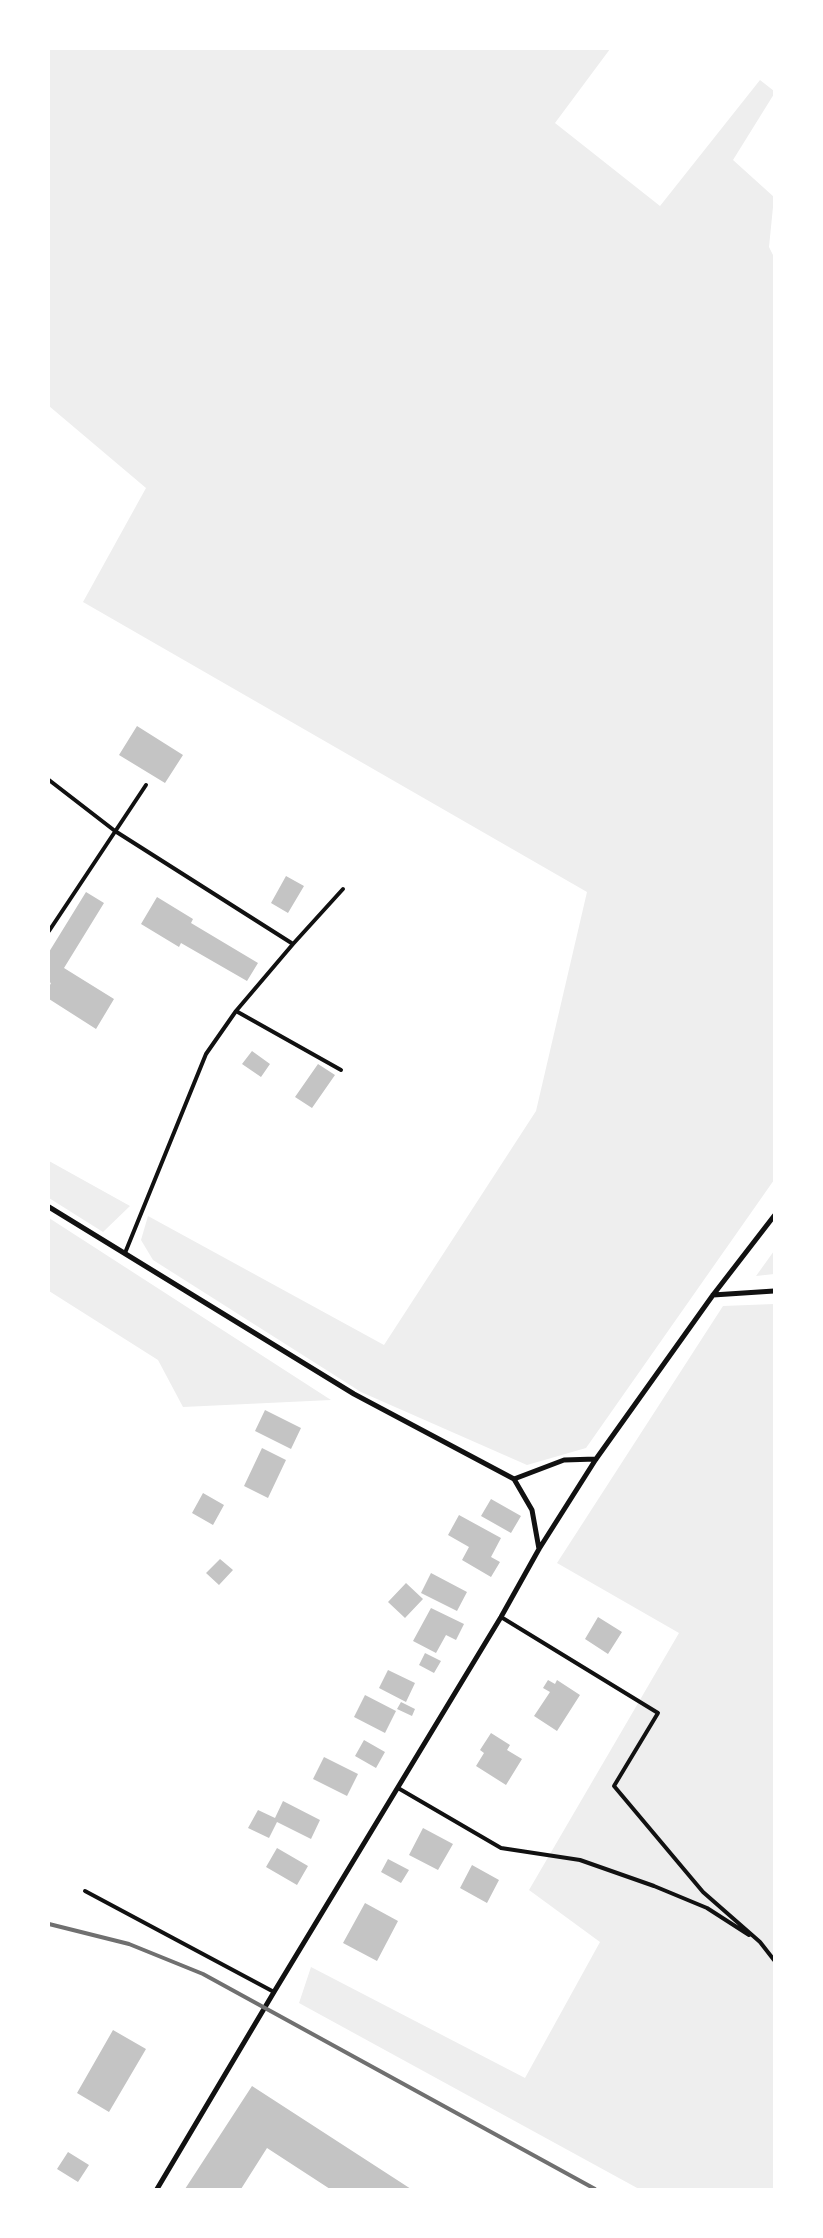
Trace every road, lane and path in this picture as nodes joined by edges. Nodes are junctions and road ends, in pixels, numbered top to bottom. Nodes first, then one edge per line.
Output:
1 (49, 780) edge
2 (146, 785) dead end
3 (115, 831) junction
4 (343, 889) dead end
5 (49, 931) edge
6 (293, 944) junction
7 (236, 1012) junction
8 (341, 1070) dead end
9 (49, 1207) edge
10 (774, 1216) edge
11 (124, 1253) junction
12 (774, 1291) edge
13 (713, 1295) junction
14 (596, 1459) junction
15 (514, 1479) junction
16 (539, 1549) junction
17 (501, 1617) junction
18 (398, 1788) junction
19 (85, 1891) dead end
20 (760, 1942) junction
21 (774, 1960) edge
22 (274, 1992) junction
23 (157, 2189) edge

1 - 3 lane
2 - 3 lane
3 - 5 lane
3 - 6 lane
4 - 6 lane
6 - 7 lane
7 - 8 lane
7 - 11 lane
9 - 11 street
10 - 13 street
11 - 15 street
12 - 13 street
13 - 14 street
14 - 15 street
14 - 16 street
15 - 16 street
16 - 17 street
17 - 18 street
17 - 20 lane
18 - 20 lane
18 - 22 street
19 - 22 lane
20 - 21 lane
22 - 23 street

